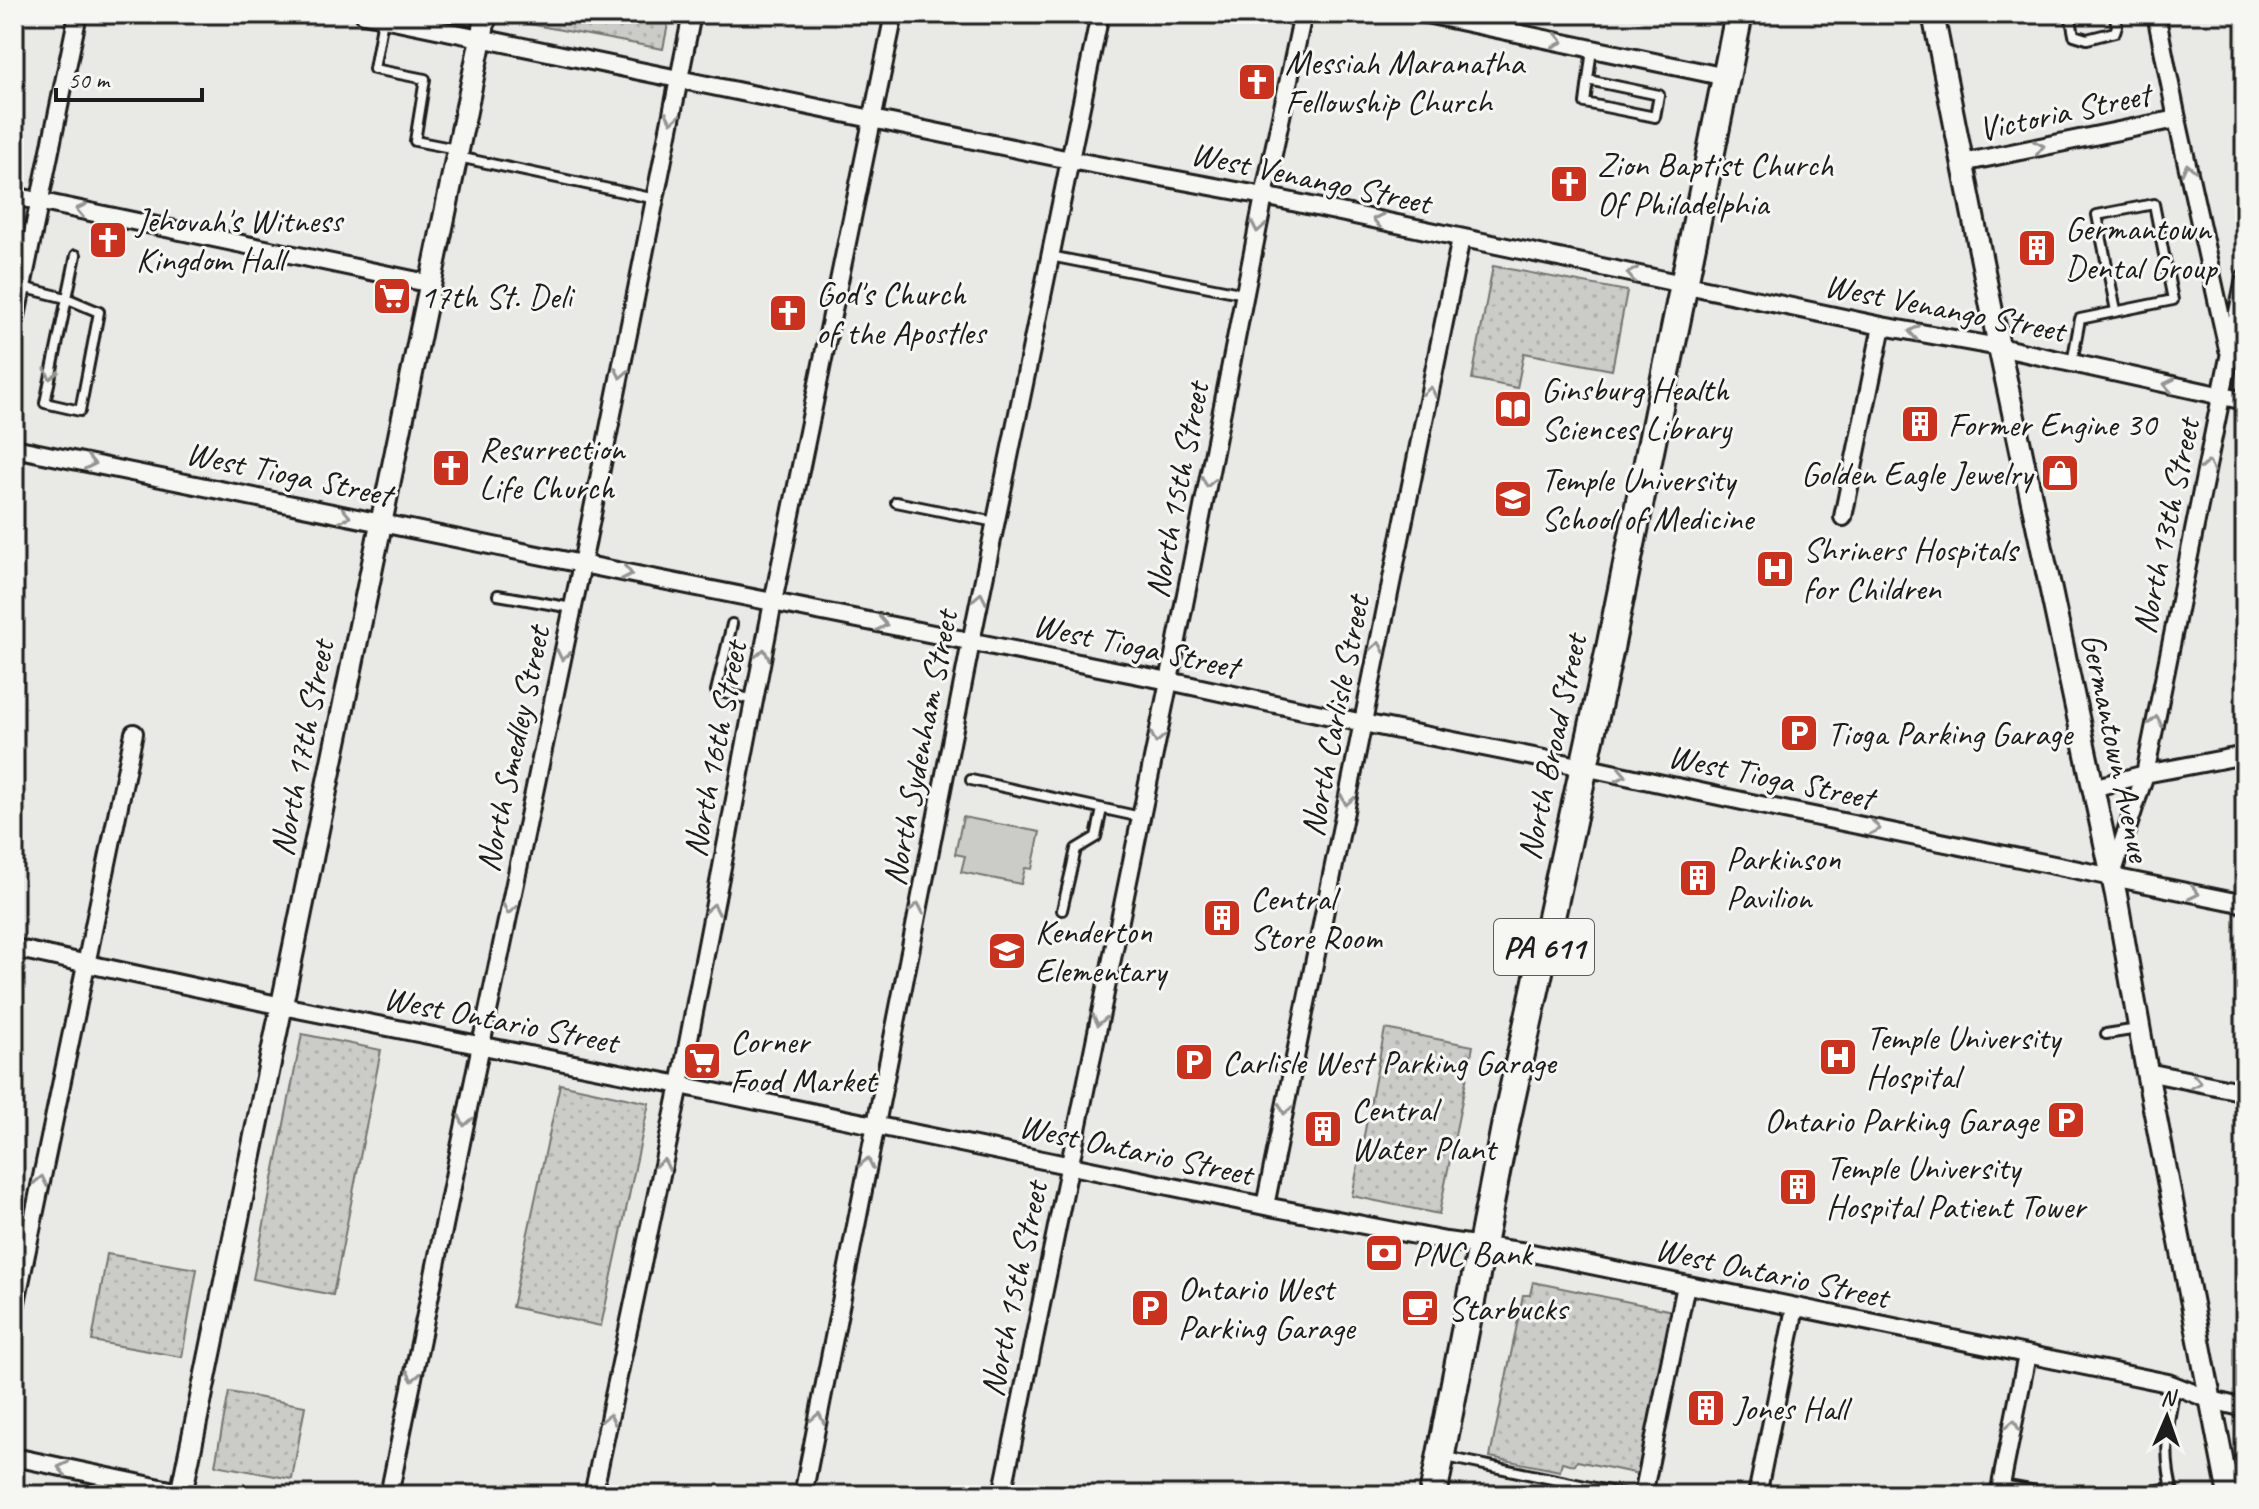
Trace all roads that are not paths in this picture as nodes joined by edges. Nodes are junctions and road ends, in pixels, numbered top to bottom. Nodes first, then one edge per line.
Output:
1 (78, 14) edge
2 (364, 14) edge
3 (486, 14) edge
4 (692, 14) edge
5 (894, 14) edge
6 (1100, 14) edge
7 (1303, 14) edge
8 (1426, 14) edge
9 (1739, 14) edge
10 (1933, 14) edge
11 (2070, 14) edge
12 (2114, 14) edge
13 (2156, 14) edge
14 (383, 18) junction
15 (481, 38) junction
16 (1592, 48) junction
17 (1726, 77) junction
18 (680, 79) junction
19 (1588, 80) junction
20 (874, 119) junction
21 (2177, 119) junction
22 (458, 153) junction
23 (1070, 160) junction
24 (1962, 163) junction
25 (14, 196) edge
26 (1264, 196) junction
27 (656, 199) junction
28 (41, 202) junction
29 (1461, 238) junction
30 (76, 255) dead end
31 (1050, 256) junction
32 (2245, 278) edge
33 (432, 284) junction
34 (1682, 284) junction
35 (22, 287) junction
36 (1245, 294) junction
37 (66, 298) junction
38 (2116, 311) junction
39 (14, 326) edge
40 (1882, 326) junction
41 (1999, 347) junction
42 (2229, 354) junction
43 (2072, 363) junction
44 (2222, 396) junction
45 (2245, 401) edge
46 (14, 448) edge
47 (896, 502) dead end
48 (1843, 517) dead end
49 (995, 522) junction
50 (380, 523) junction
51 (582, 564) junction
52 (498, 595) dead end
53 (773, 602) junction
54 (572, 608) junction
55 (732, 624) dead end
56 (971, 642) junction
57 (1169, 681) junction
58 (754, 700) junction
59 (1363, 723) junction
60 (134, 733) dead end
61 (2245, 755) edge
62 (1584, 767) junction
63 (2145, 774) junction
64 (971, 780) dead end
65 (2093, 788) junction
66 (1102, 809) junction
67 (1141, 817) junction
68 (2112, 876) junction
69 (2245, 904) edge
70 (1062, 910) dead end
71 (14, 948) edge
72 (86, 963) junction
73 (282, 1006) junction
74 (2139, 1029) junction
75 (2106, 1034) dead end
76 (481, 1045) junction
77 (2147, 1072) junction
78 (680, 1085) junction
79 (2245, 1092) edge
80 (874, 1126) junction
81 (1069, 1165) junction
82 (1265, 1206) junction
83 (1481, 1246) junction
84 (1686, 1285) junction
85 (1795, 1308) junction
86 (14, 1312) edge
87 (2027, 1355) junction
88 (2176, 1387) junction
89 (2211, 1400) junction
90 (2245, 1408) edge
91 (1440, 1456) junction
92 (14, 1457) edge
93 (2000, 1490) edge
94 (2173, 1492) edge
95 (186, 1494) edge
96 (389, 1495) edge
97 (593, 1495) edge
98 (803, 1495) edge
99 (1002, 1495) edge
100 (1433, 1495) edge
101 (1629, 1495) edge
102 (1643, 1495) edge
103 (1757, 1495) edge
104 (2059, 1495) edge
105 (2125, 1495) edge
106 (2229, 1495) edge

1 - 28 street
2 - 14 street, West Venango Street
3 - 15 street, North 17th Street
4 - 18 street, North Smedley Street
5 - 20 street, North 16th Street
6 - 23 street, North Sydenham Street
7 - 26 street, North 15th Street
8 -> 16 street
9 - 17 main road, North Broad Street / PA 611
10 - 24 street, Germantown Avenue
11 - 12 lane
13 - 21 street
14 - 15 street, West Venango Street
14 - 22 lane
15 - 18 street, West Venango Street
15 - 22 street, North 17th Street
16 - 17 street
16 - 19 lane
17 - 34 main road, North Broad Street / PA 611
18 - 20 street, West Venango Street
18 -> 27 street, North Smedley Street
19 - 19 lane
20 - 23 street, West Venango Street
20 - 53 street, North 16th Street
24 -> 21 street, Victoria Street
42 -> 21 street
22 - 27 lane
22 - 33 street, North 17th Street
23 - 26 street, West Venango Street
23 - 31 street, North Sydenham Street
24 - 41 street, Germantown Avenue
25 - 28 street
29 -> 26 street, West Venango Street
26 -> 36 street, North 15th Street
27 -> 51 street, North Smedley Street
33 -> 28 street
28 - 35 street
34 -> 29 street, West Venango Street
59 -> 29 street, North Carlisle Street
30 - 37 lane
31 - 36 lane
31 - 49 street, North Sydenham Street
32 - 42 street, North 13th Street
33 - 50 street, North 17th Street
34 - 40 street, West Venango Street
34 - 62 main road, North Broad Street / PA 611
35 - 37 lane
35 - 39 street
36 -> 57 street, North 15th Street
37 -> 37 lane
38 - 38 lane
38 - 43 lane
41 -> 40 street, West Venango Street
40 - 48 street
41 - 43 street, West Venango Street
41 - 65 street, Germantown Avenue
42 - 44 street, North 13th Street
44 -> 43 street, West Venango Street
44 - 45 street, West Venango Street
63 -> 44 street, North 13th Street
46 -> 50 street, West Tioga Street
47 - 49 lane
56 -> 49 street, North Sydenham Street
50 - 51 street, West Tioga Street
50 - 73 street, North 17th Street
51 -> 53 street, West Tioga Street
51 - 54 street, North Smedley Street
52 - 54 lane
53 -> 56 street, West Tioga Street
58 -> 53 street, North 16th Street
54 -> 76 street, North Smedley Street
55 - 58 lane
56 - 57 street, West Tioga Street
80 -> 56 street, North Sydenham Street
57 - 59 street, West Tioga Street
57 -> 67 street, North 15th Street
78 -> 58 street, North 16th Street
59 - 62 street, West Tioga Street
59 -> 82 street, North Carlisle Street
60 - 72 street
61 - 63 street
62 -> 68 street, West Tioga Street
62 - 83 main road, North Broad Street / PA 611
63 - 65 street
63 - 68 street, North 13th Street
64 - 66 lane
65 - 68 street, Germantown Avenue
66 - 67 lane
66 - 70 lane
67 -> 81 street, North 15th Street
68 -> 69 street, West Tioga Street
68 - 74 street, Germantown Avenue
71 - 72 street, West Ontario Street
72 - 73 street, West Ontario Street
86 -> 72 street
73 - 76 street, West Ontario Street
73 - 95 street, North 17th Street
74 - 75 lane
74 - 77 street, Germantown Avenue
76 - 78 street, West Ontario Street
76 -> 96 street, North Smedley Street
77 -> 79 street
77 - 89 street, Germantown Avenue
78 - 80 street, West Ontario Street
97 -> 78 street, North 16th Street
80 - 81 street, West Ontario Street
98 -> 80 street, North Sydenham Street
81 - 82 street, West Ontario Street
81 - 99 street, North 15th Street
82 - 83 street, West Ontario Street
83 - 84 street, West Ontario Street
83 - 91 main road, North Broad Street / PA 611
84 - 85 street, West Ontario Street
84 - 102 street
85 - 87 street, West Ontario Street
85 - 103 street
87 - 88 street, West Ontario Street
93 -> 87 street
88 - 89 street, West Ontario Street
88 - 94 lane
89 - 90 street, West Ontario Street
89 - 106 street, Germantown Avenue
91 - 100 main road, North Broad Street / PA 611
91 - 101 lane
95 -> 92 street
93 - 104 lane
94 - 105 lane

